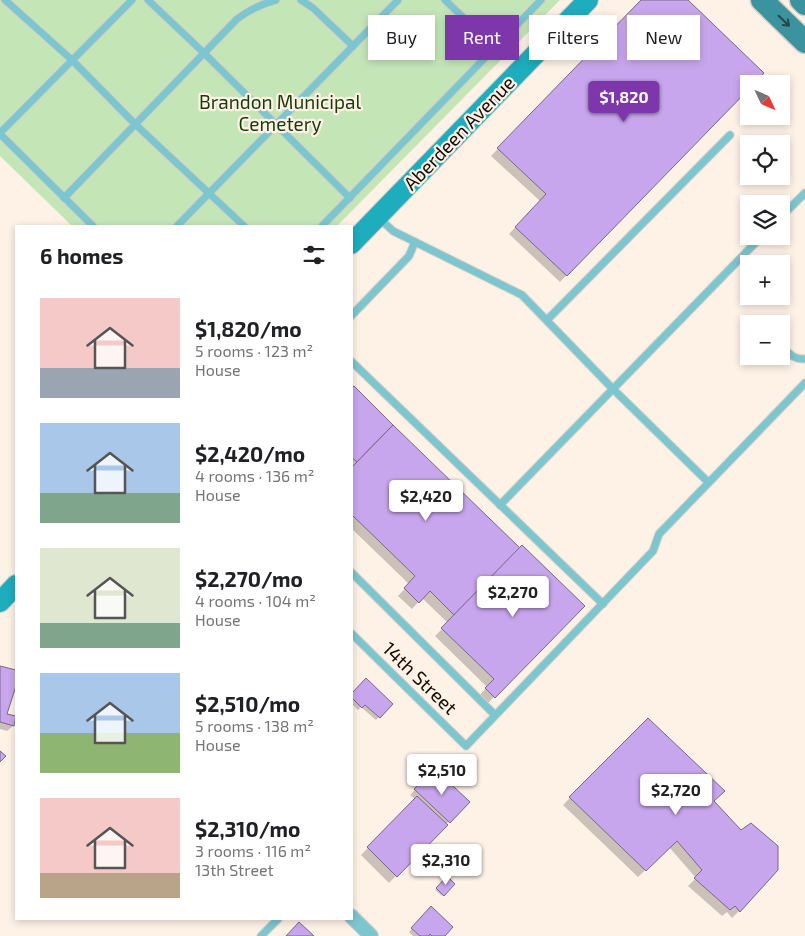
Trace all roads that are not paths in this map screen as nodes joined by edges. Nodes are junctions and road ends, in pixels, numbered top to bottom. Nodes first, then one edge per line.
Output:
1 (5, 0) edge
2 (132, 0) edge
3 (148, 0) edge
4 (276, 0) edge
5 (301, 0) edge
6 (398, 0) edge
7 (445, 0) edge
8 (541, 0) edge
9 (588, 0) edge
10 (762, 0) edge
11 (801, 0) edge
12 (805, 4) edge
13 (460, 15) edge
14 (519, 22) edge
15 (805, 42) edge
16 (353, 46) junction
17 (204, 53) junction
18 (72, 60) junction
19 (482, 60) edge
20 (136, 124) junction
21 (276, 124) junction
22 (0, 134) edge
23 (730, 135) dead end
24 (805, 193) edge
25 (210, 194) junction
26 (64, 198) junction
27 (350, 198) junction
28 (790, 208) edge
29 (378, 217) junction
30 (92, 225) edge
31 (178, 225) edge
32 (243, 225) edge
33 (323, 225) edge
34 (353, 242) edge
35 (414, 242) junction
36 (753, 245) edge
37 (353, 314) edge
38 (547, 320) junction
39 (790, 354) edge
40 (805, 359) edge
41 (353, 363) edge
42 (805, 383) edge
43 (614, 389) junction
44 (708, 482) junction
45 (500, 505) junction
46 (353, 574) edge
47 (603, 604) junction
48 (353, 635) edge
49 (495, 715) junction
50 (353, 918) edge
51 (277, 920) edge
52 (261, 936) edge
53 (371, 936) edge

1 - 18 lane
2 - 18 lane
3 - 17 lane
4 - 17 lane
5 - 16 lane
6 - 16 lane
7 - 13 lane
8 - 14 lane
9 - 29 street, Aberdeen Avenue
10 -> 15 main road
11 - 12 main road
16 - 21 lane
17 - 20 lane
17 - 21 lane
18 - 20 lane
18 - 22 lane
19 - 27 lane
20 - 25 lane
20 - 26 lane
21 - 25 lane
21 - 27 lane
22 - 26 lane
23 - 38 lane
24 - 28 lane
25 - 31 lane
25 - 32 lane
26 - 30 lane
27 - 33 lane
29 - 34 street, Aberdeen Avenue
29 - 35 lane
35 - 37 lane
35 - 38 lane
36 - 43 lane
38 - 43 lane
39 - 40 lane
41 - 45 lane
42 - 44 lane
43 - 44 lane
43 - 45 lane
44 - 47 lane
45 - 47 lane
46 - 49 lane
47 - 49 lane
48 - 49 lane, 14th Street
50 - 53 street
51 - 52 lane

